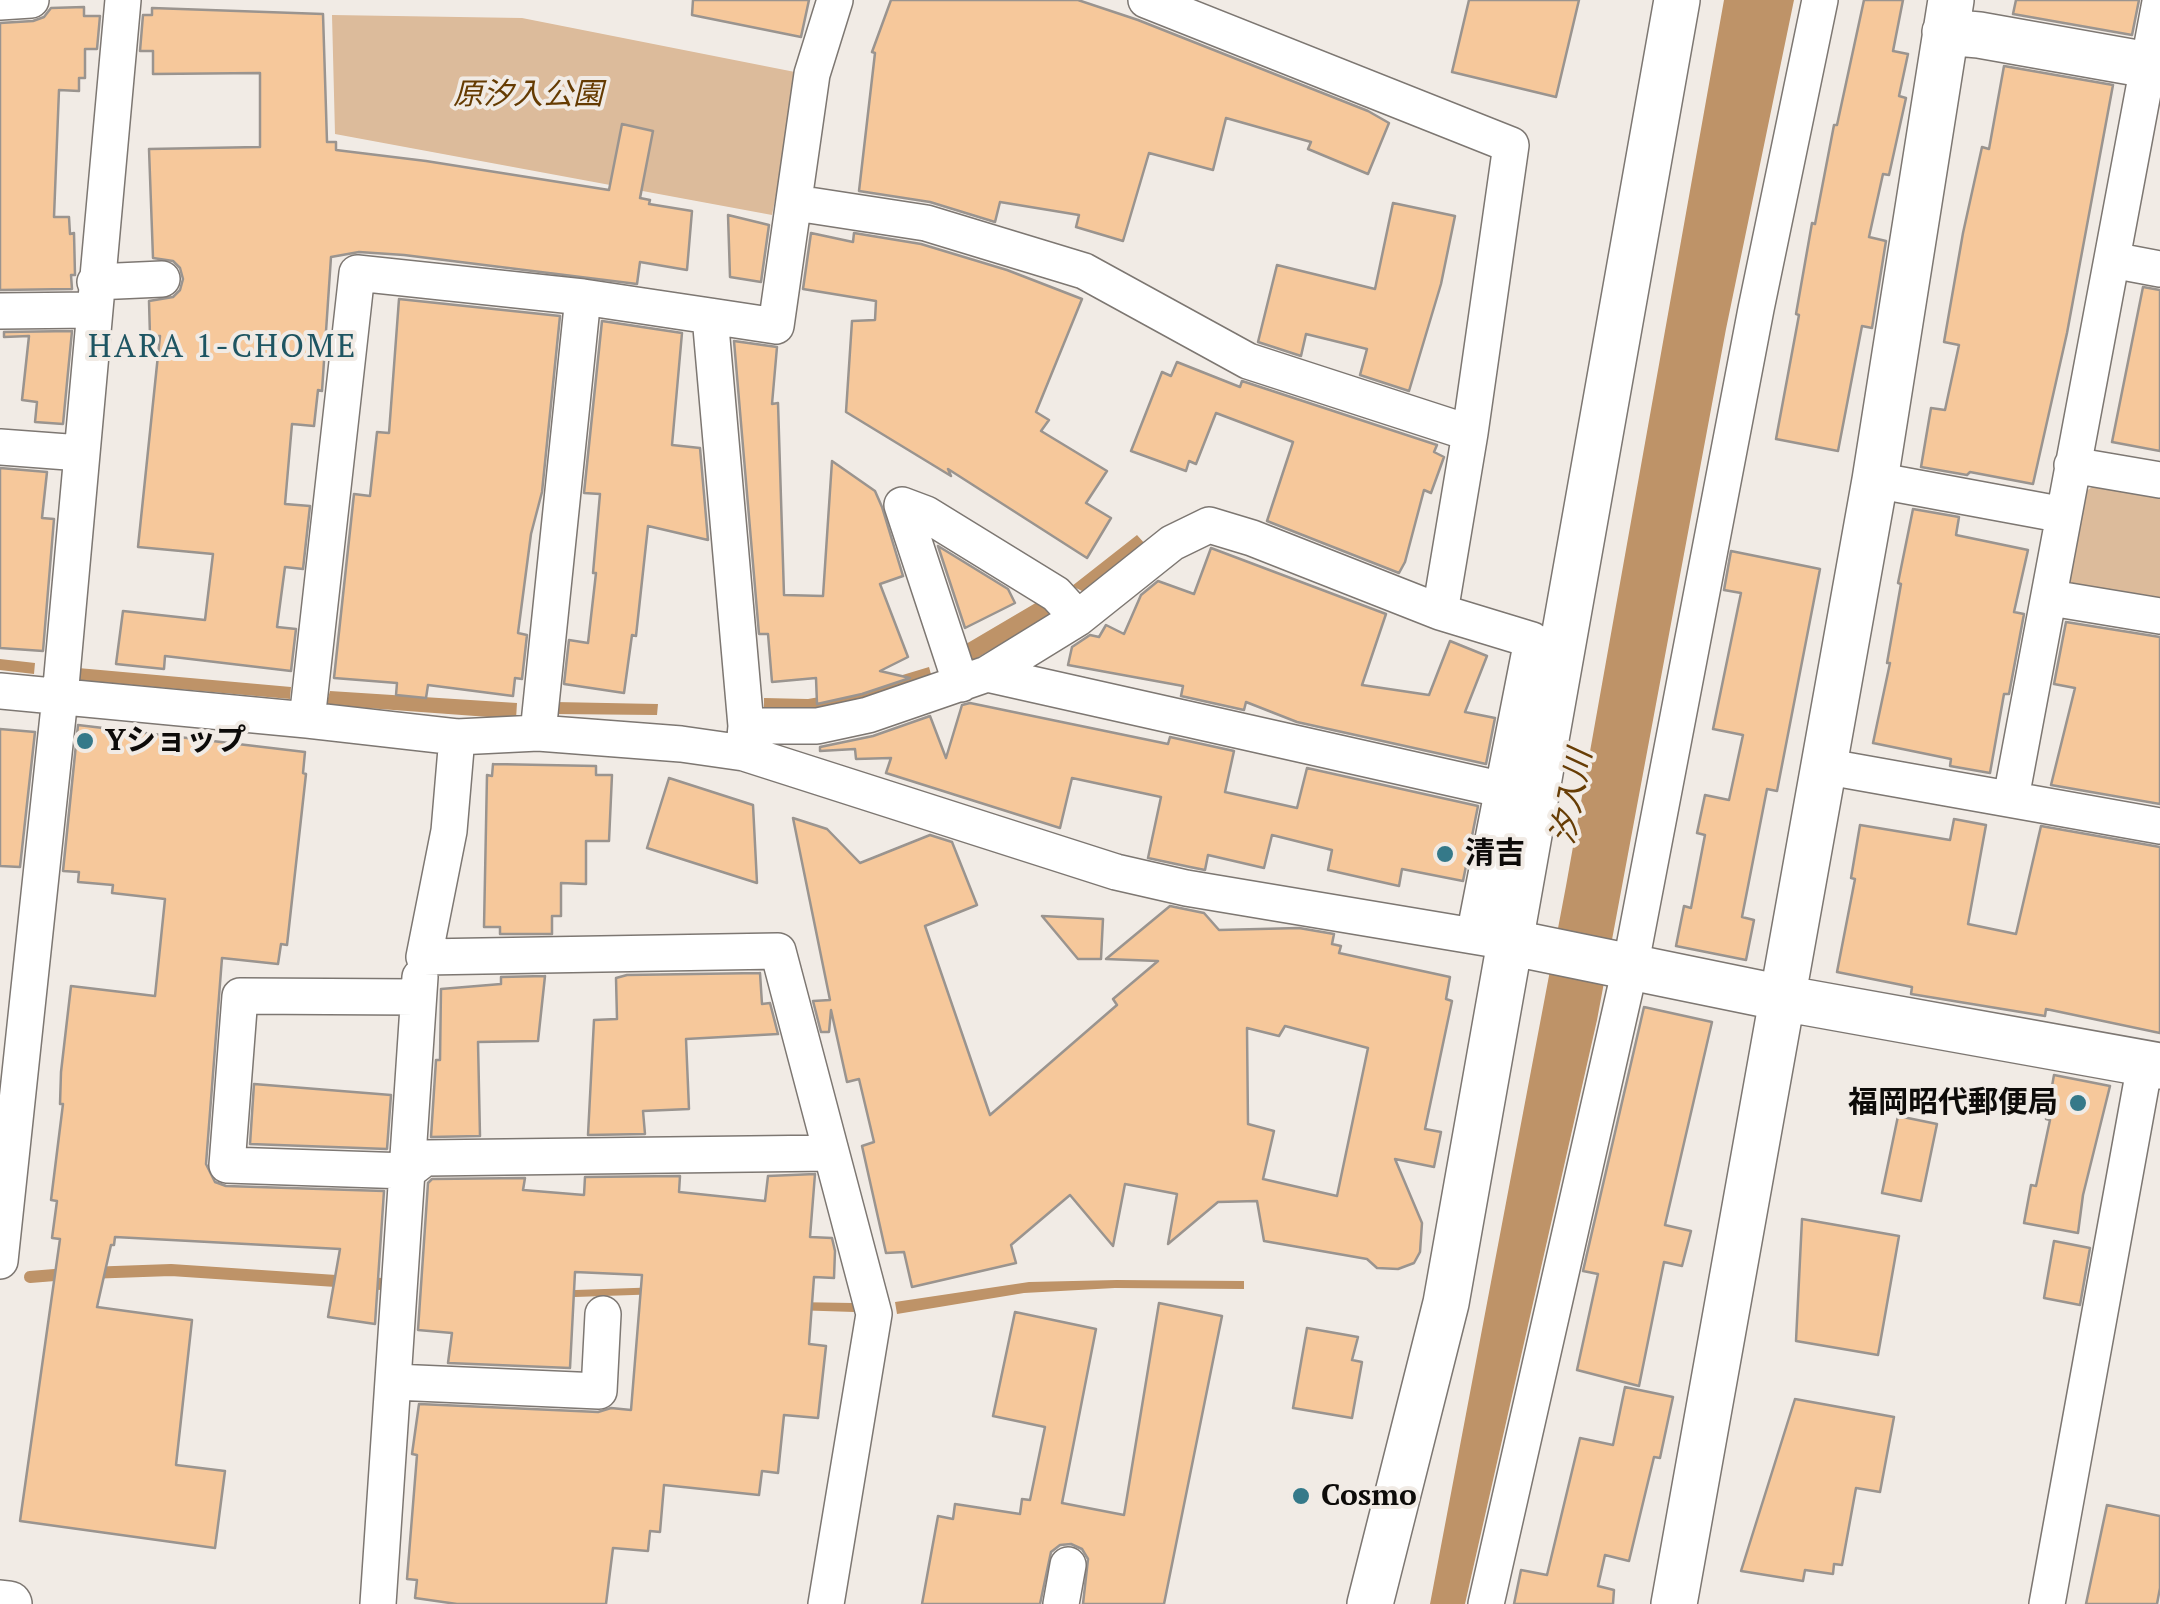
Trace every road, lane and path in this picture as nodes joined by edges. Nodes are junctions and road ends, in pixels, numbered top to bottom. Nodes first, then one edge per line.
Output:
1 (31, 0) edge
2 (122, 0) edge
3 (835, 0) edge
4 (1146, 0) edge
5 (1677, 0) edge
6 (1820, 0) edge
7 (0, 2) edge
8 (2160, 2) edge
9 (1948, 16) edge
10 (2154, 66) edge
11 (796, 203) junction
12 (2112, 260) junction
13 (2160, 269) edge
14 (162, 279) dead end
15 (94, 296) junction
16 (583, 298) junction
17 (0, 311) edge
18 (710, 316) junction
19 (1470, 433) junction
20 (0, 447) edge
21 (80, 452) junction
22 (2072, 465) junction
23 (1875, 480) junction
24 (2160, 480) edge
25 (2064, 515) junction
26 (2050, 598) junction
27 (1440, 612) junction
28 (2160, 616) edge
29 (1078, 618) junction
30 (974, 679) junction
31 (0, 692) edge
32 (60, 697) junction
33 (307, 720) junction
34 (538, 734) junction
35 (458, 738) junction
36 (745, 740) junction
37 (1823, 766) junction
38 (1504, 790) junction
39 (2010, 798) junction
40 (2160, 826) edge
41 (1492, 939) junction
42 (424, 958) junction
43 (1630, 968) junction
44 (416, 997) junction
45 (1782, 998) junction
46 (2152, 1065) edge
47 (831, 1153) junction
48 (408, 1171) junction
49 (0, 1259) edge
50 (603, 1314) dead end
51 (394, 1382) junction
52 (1068, 1565) dead end
53 (0, 1603) edge
54 (9, 1604) edge
55 (378, 1604) edge
56 (826, 1604) edge
57 (1061, 1604) edge
58 (1370, 1604) edge
59 (1486, 1604) edge
60 (1674, 1604) edge
61 (2047, 1604) edge

1 - 7 street
2 - 15 street
3 - 11 street
4 - 19 street
5 - 41 street
6 - 43 street
8 - 10 street
9 - 10 street
9 - 23 street
10 - 12 street
11 - 18 street
11 - 19 street
12 - 13 street
12 - 22 street
14 - 15 street
15 - 17 street
15 - 21 street
16 - 18 street
16 - 33 street
16 - 34 street
18 - 36 street
19 - 27 street
20 - 21 street
21 - 32 street
22 - 24 street
22 - 25 street
23 - 25 street
23 - 37 street
25 - 26 street
26 - 28 street
26 - 39 street
27 - 29 street
27 - 38 street
29 - 30 street
29 - 30 street
30 - 36 street
30 - 38 street
31 - 32 street
32 - 33 street
32 - 49 street
33 - 35 street
34 - 35 street
34 - 36 street
35 - 42 street
36 - 41 street
37 - 39 street
37 - 45 street
38 - 41 street
39 - 40 street
41 - 43 street
41 - 58 street
42 - 44 street
42 - 47 street
43 - 45 street
43 - 59 street
44 - 48 street
44 - 48 street
45 - 46 street
45 - 60 street
46 - 61 street
47 - 48 street
47 - 56 street
48 - 51 street
50 - 51 street
51 - 55 street
52 - 57 street
53 - 54 street

